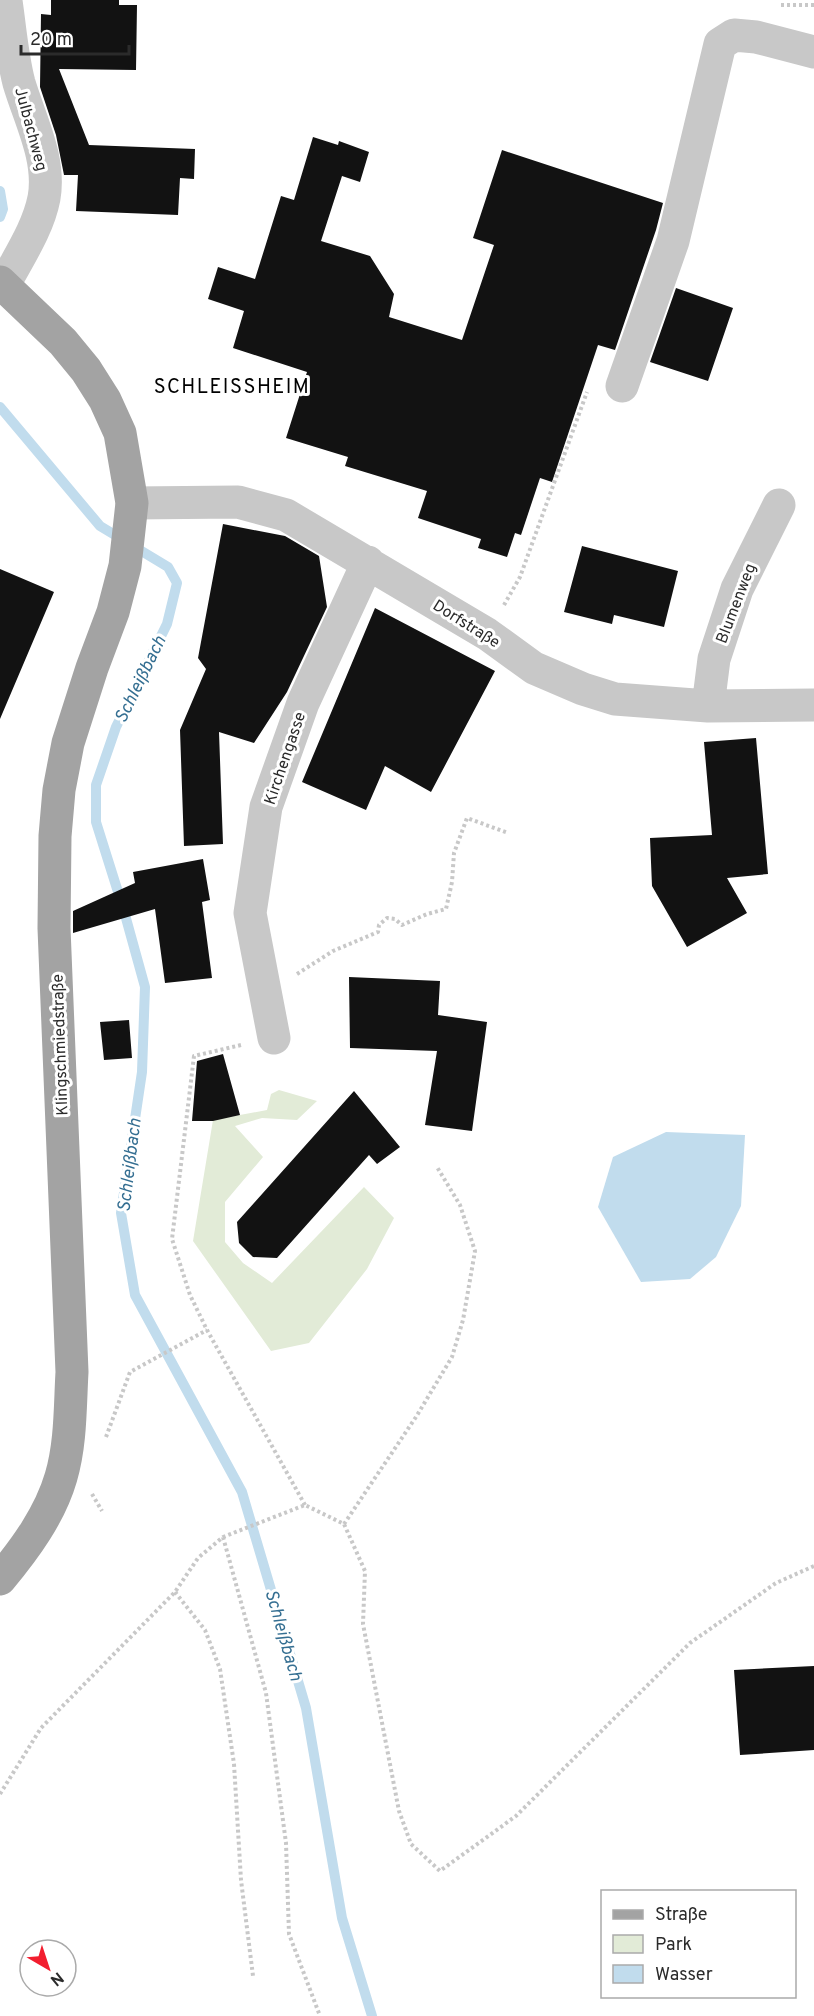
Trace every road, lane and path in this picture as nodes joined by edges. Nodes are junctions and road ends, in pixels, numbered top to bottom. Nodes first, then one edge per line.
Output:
1 (6, 1) edge
2 (814, 52) edge
3 (2, 284) edge
4 (622, 386) dead end
5 (589, 387) dead end
6 (132, 503) junction
7 (779, 505) dead end
8 (368, 562) junction
9 (487, 634) junction
10 (814, 705) edge
11 (708, 706) junction
12 (508, 832) dead end
13 (266, 996) junction
14 (274, 1038) joint
15 (436, 1167) dead end
16 (207, 1330) junction
17 (103, 1445) dead end
18 (305, 1505) junction
19 (344, 1524) junction
20 (223, 1537) junction
21 (814, 1566) edge
22 (0, 1579) edge
23 (175, 1592) junction
24 (0, 1794) edge
25 (253, 1976) dead end
26 (320, 2016) edge

1 - 3 street, Julbachweg
2 - 4 street
3 - 6 main road, Klingschmiedstraße
5 - 9 path
6 - 8 street, Dorfstraße
6 - 22 main road, Klingschmiedstraße
7 - 11 street, Blumenweg
8 - 9 street, Dorfstraße
8 - 13 street, Kirchengasse
9 - 11 street, Dorfstraße
10 - 11 street, Dorfstraße
12 - 13 path
13 - 14 street, Kirchengasse
14 - 16 path
15 - 19 path
16 - 17 path
16 - 18 path
18 - 19 path
18 - 20 path
19 - 21 path
20 - 23 path
20 - 26 path
23 - 24 path
23 - 25 path

